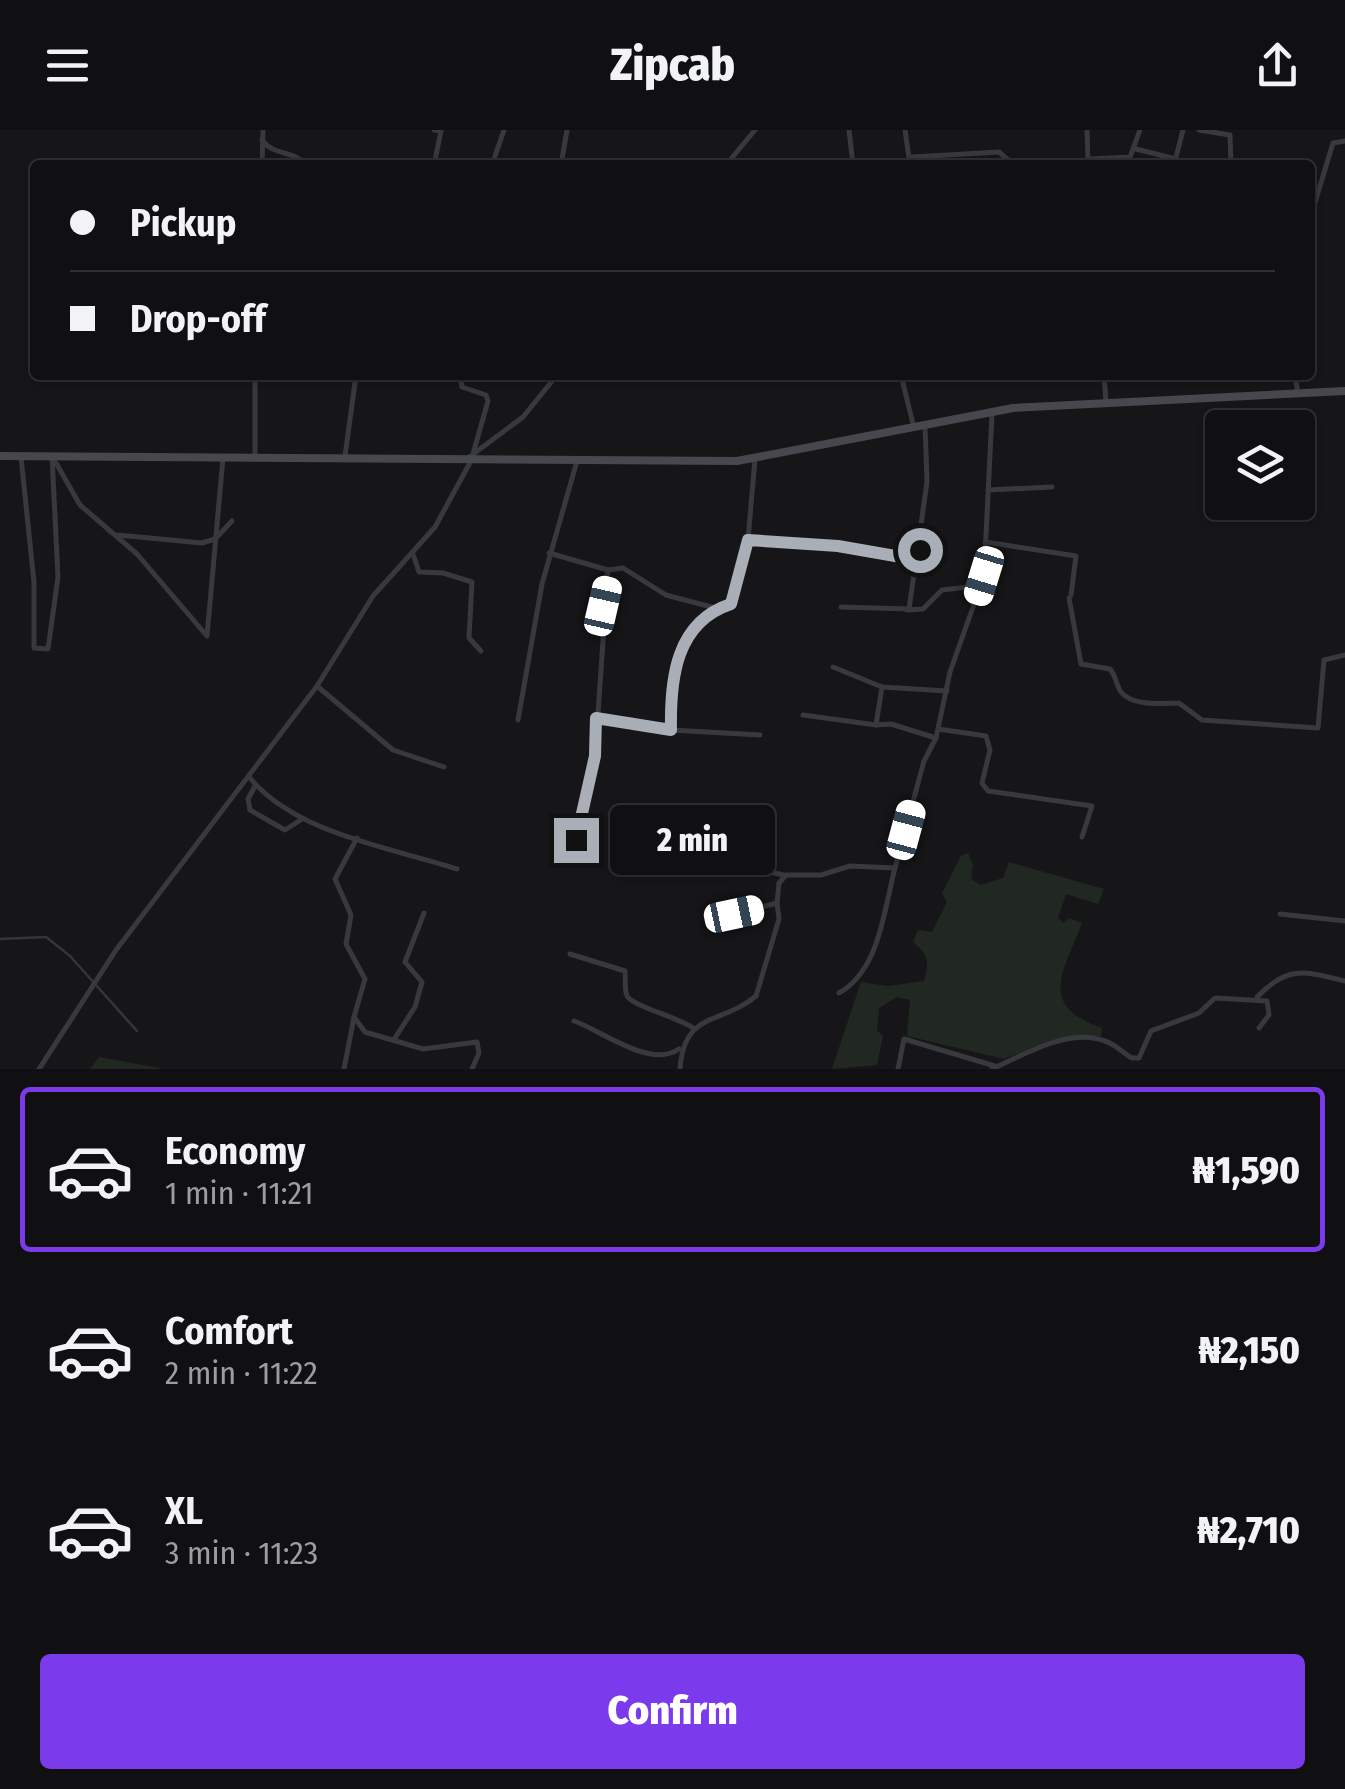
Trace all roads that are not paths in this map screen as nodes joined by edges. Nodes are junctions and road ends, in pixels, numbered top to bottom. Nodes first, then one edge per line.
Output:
1 (263, 130) edge
2 (439, 130) edge
3 (504, 130) edge
4 (567, 130) edge
5 (755, 130) edge
6 (849, 130) edge
7 (905, 130) edge
8 (1087, 130) edge
9 (1140, 130) edge
10 (1183, 130) edge
11 (1199, 130) edge
12 (262, 140) junction
13 (1345, 141) edge
14 (1136, 149) junction
15 (262, 160) edge
16 (301, 160) edge
17 (435, 160) edge
18 (494, 160) edge
19 (562, 160) edge
20 (730, 160) edge
21 (852, 160) edge
22 (911, 160) edge
23 (921, 160) edge
24 (1009, 160) edge
25 (1087, 160) edge
26 (1124, 160) edge
27 (1169, 160) edge
28 (1176, 160) edge
29 (1232, 160) edge
30 (1315, 202) edge
31 (255, 380) edge
32 (355, 380) edge
33 (461, 380) edge
34 (553, 380) edge
35 (902, 380) edge
36 (1104, 380) edge
37 (1296, 380) edge
38 (1345, 391) edge
39 (1298, 394) junction
40 (1106, 403) junction
41 (992, 411) junction
42 (925, 422) junction
43 (913, 424) junction
44 (223, 455) junction
45 (0, 456) edge
46 (52, 456) junction
47 (256, 456) junction
48 (345, 456) junction
49 (21, 457) junction
50 (470, 458) junction
51 (754, 459) junction
52 (576, 461) junction
53 (1052, 488) dead end
54 (988, 490) junction
55 (232, 521) dead end
56 (115, 534) junction
57 (215, 539) junction
58 (748, 540) junction
59 (985, 542) junction
60 (549, 553) junction
61 (412, 554) junction
62 (918, 560) junction
63 (608, 570) junction
64 (984, 576) junction
65 (841, 607) dead end
66 (718, 609) junction
67 (907, 610) junction
68 (482, 651) dead end
69 (1345, 655) edge
70 (833, 668) dead end
71 (317, 686) junction
72 (882, 687) junction
73 (947, 691) junction
74 (803, 715) dead end
75 (596, 718) junction
76 (518, 720) dead end
77 (876, 725) junction
78 (938, 729) junction
79 (671, 730) junction
80 (760, 735) dead end
81 (936, 738) junction
82 (444, 767) dead end
83 (249, 777) junction
84 (256, 785) junction
85 (302, 819) junction
86 (1082, 837) dead end
87 (357, 838) junction
88 (658, 838) dead end
89 (576, 840) dead end
90 (895, 868) junction
91 (457, 869) dead end
92 (786, 875) junction
93 (777, 903) junction
94 (424, 914) dead end
95 (734, 914) dead end
96 (1280, 914) dead end
97 (1345, 921) edge
98 (570, 954) dead end
99 (1345, 981) edge
100 (839, 993) dead end
101 (1255, 999) junction
102 (354, 1016) junction
103 (574, 1021) dead end
104 (693, 1028) junction
105 (1259, 1028) dead end
106 (394, 1038) junction
107 (681, 1047) junction
108 (994, 1068) edge
109 (39, 1069) edge
110 (344, 1069) edge
111 (472, 1069) edge
112 (680, 1069) edge
113 (898, 1069) edge

1 - 12 street
2 - 17 street
3 - 18 street
4 - 19 street
5 - 20 street
6 - 21 street
7 - 22 street
8 - 25 street
9 - 14 street
10 - 28 street
11 - 29 street
12 - 15 street
12 - 16 street
13 - 30 street
14 - 26 street
14 - 27 street
23 - 24 street
31 - 47 street
32 - 48 street
33 - 50 street
34 - 50 street
35 - 43 street
36 - 40 street
37 - 39 street
38 - 39 main road
39 - 40 main road
40 - 41 main road
41 - 42 main road
41 - 54 street
42 - 43 main road
42 - 62 street
43 - 51 main road
44 - 46 main road
44 - 47 main road
44 - 57 street
45 - 49 main road
46 - 49 main road
46 - 49 street
46 - 56 street
47 - 48 main road
48 - 50 main road
50 - 52 main road
50 - 61 street
51 - 52 main road
51 - 58 street
52 - 60 street
53 - 54 street
54 - 59 street
55 - 57 street
56 - 57 street
56 - 57 street
58 - 62 street
58 - 66 street
59 - 64 street
59 - 69 street
60 - 63 street
60 - 76 street
61 - 68 street
61 - 71 street
62 - 67 street
63 - 66 street
63 - 75 street
64 - 67 street
64 - 73 street
65 - 67 street
66 - 79 street
70 - 72 street
71 - 82 street
71 - 83 street
72 - 73 street
72 - 77 street
73 - 78 street
74 - 77 street
75 - 79 street
75 - 89 street
77 - 81 street
78 - 81 street
78 - 86 street
79 - 80 street
81 - 90 street
83 - 84 street
83 - 109 street
84 - 85 street
84 - 85 street
85 - 87 street
87 - 91 street
87 - 102 street
88 - 92 street
90 - 92 street
90 - 100 street
92 - 93 street
93 - 95 street
93 - 104 street
94 - 106 street
96 - 97 street
98 - 104 street
99 - 101 street
101 - 105 street
101 - 108 street
102 - 106 street
102 - 110 street
103 - 107 street
104 - 107 street
106 - 111 street
107 - 112 street
108 - 113 street

